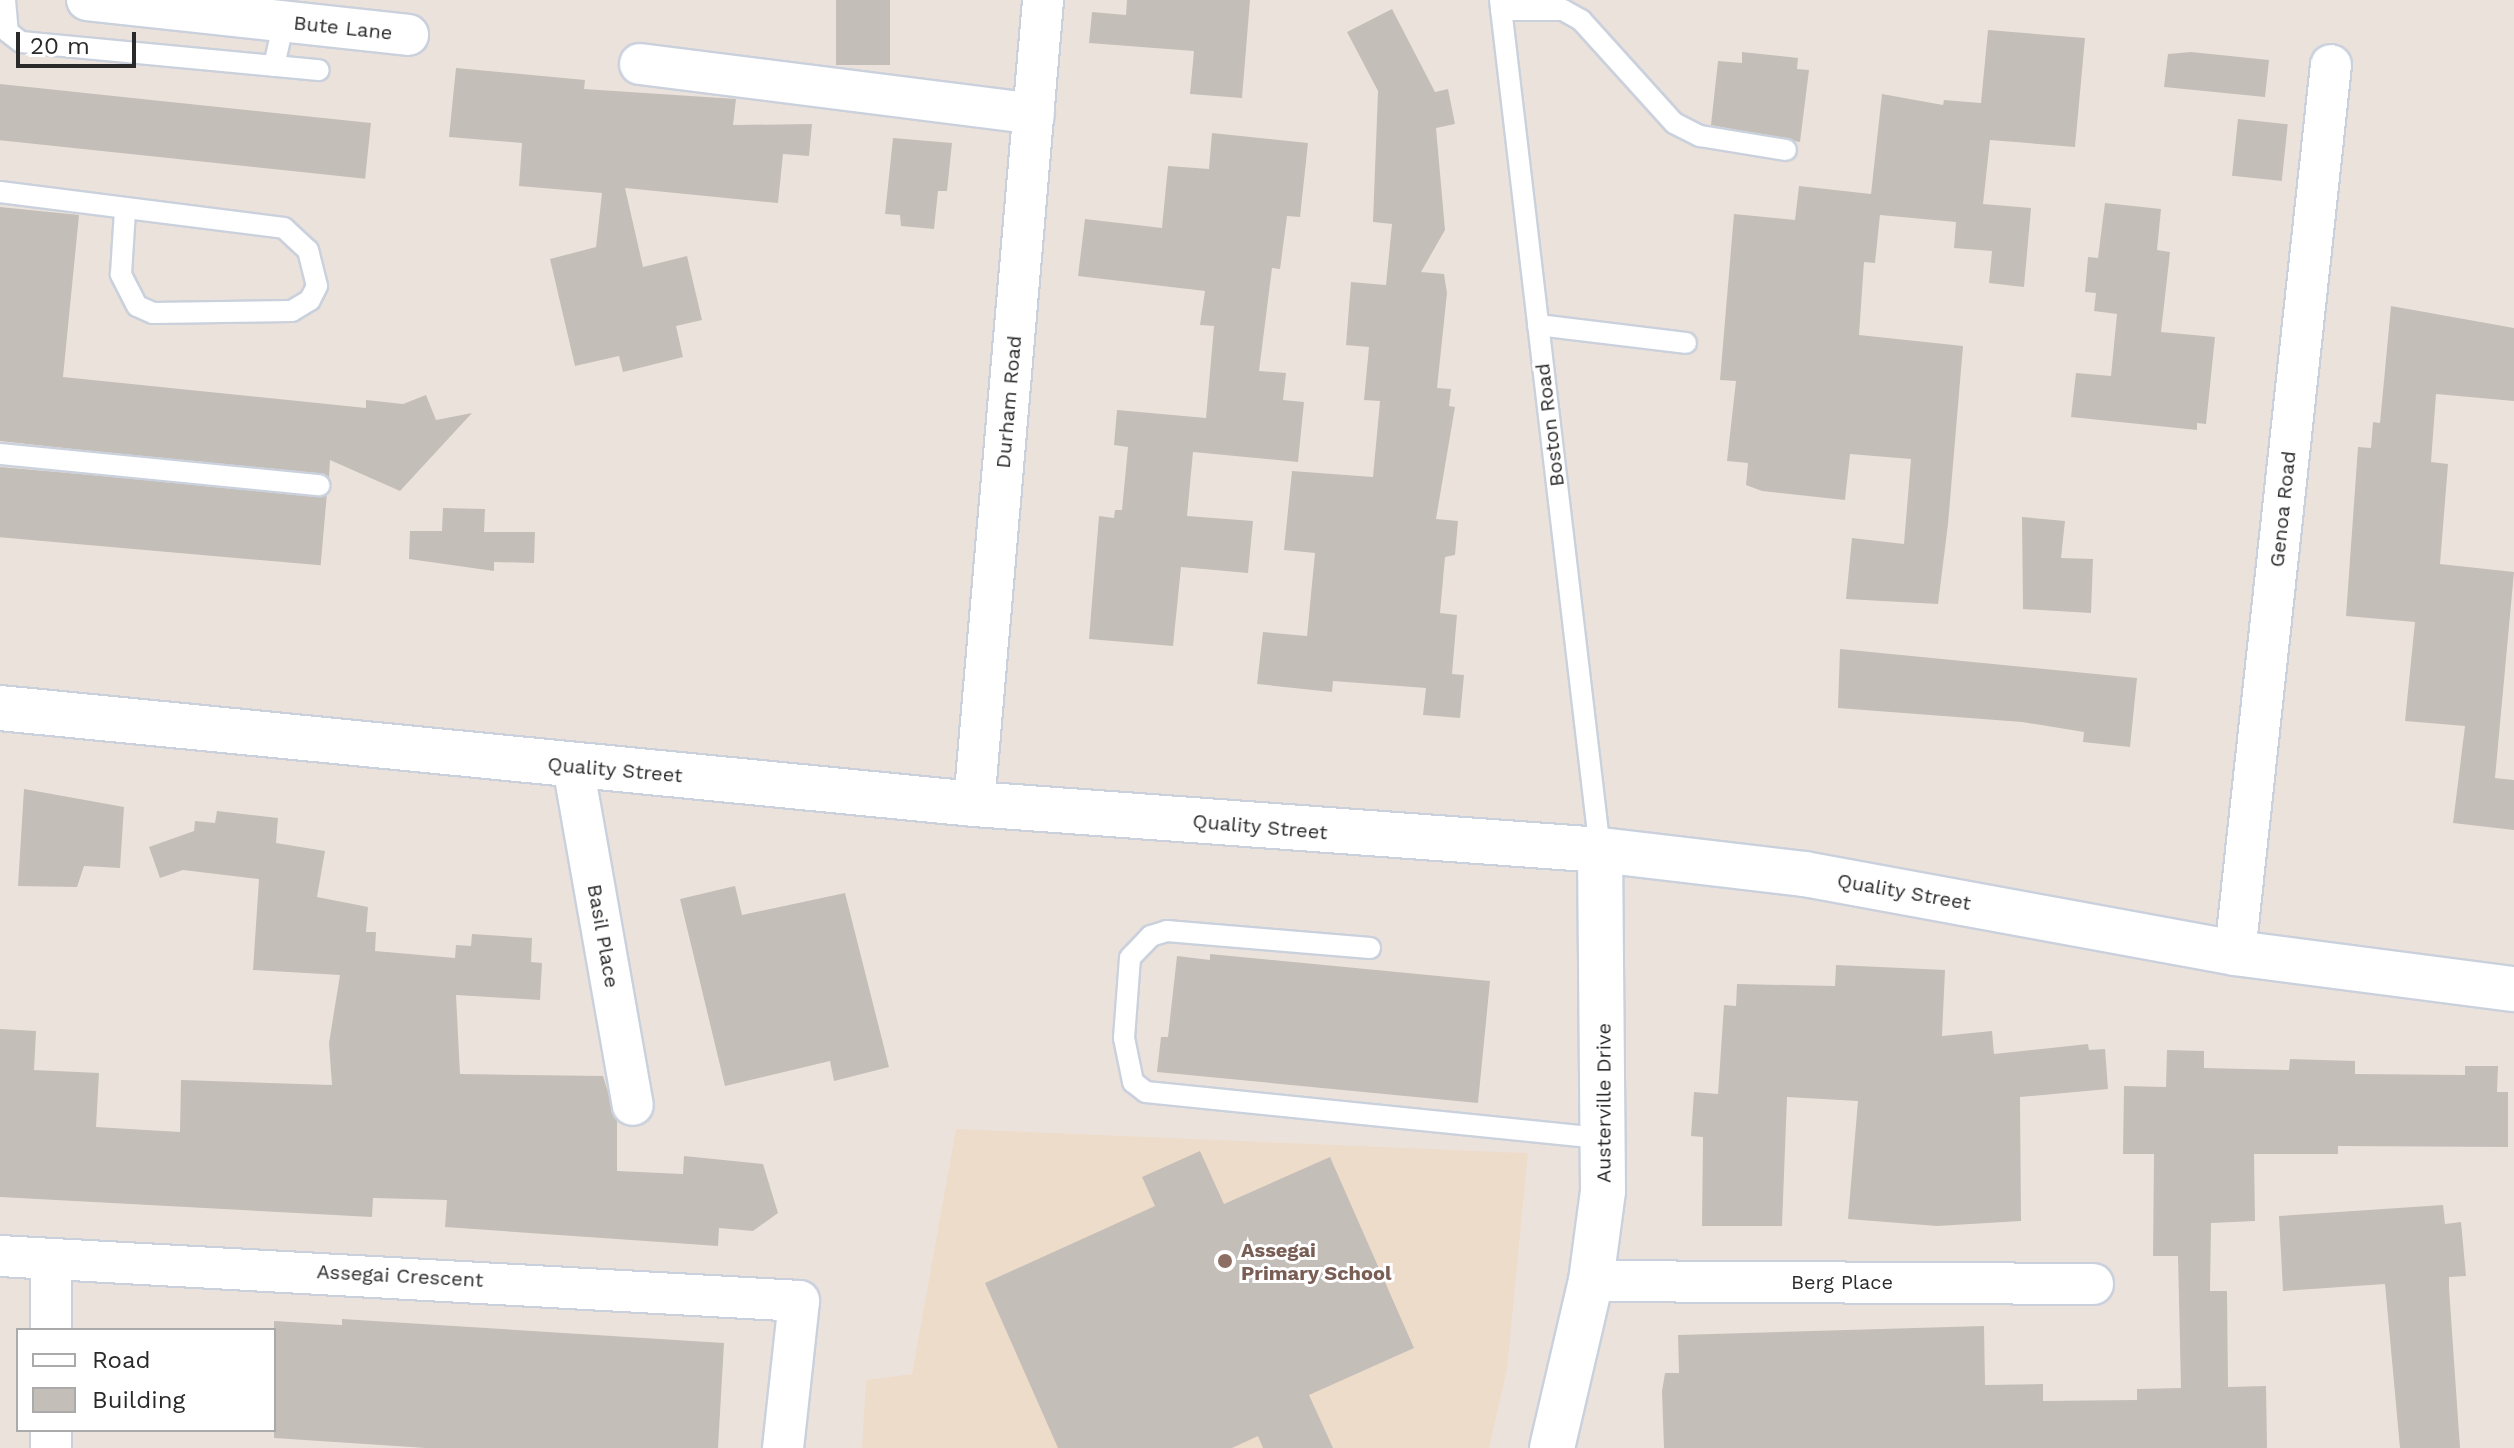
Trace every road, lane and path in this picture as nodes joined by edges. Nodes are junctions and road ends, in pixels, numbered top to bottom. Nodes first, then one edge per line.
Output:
1 (5, 0) edge
2 (87, 0) edge
3 (1043, 0) edge
4 (1500, 5) edge
5 (284, 21) junction
6 (408, 35) dead end
7 (640, 64) dead end
8 (2331, 65) dead end
9 (274, 66) junction
10 (319, 70) dead end
11 (1034, 114) junction
12 (1786, 150) dead end
13 (0, 192) edge
14 (125, 210) junction
15 (1538, 325) junction
16 (1686, 343) dead end
17 (0, 454) edge
18 (319, 485) dead end
19 (0, 708) edge
20 (573, 766) junction
21 (974, 804) junction
22 (1600, 850) junction
23 (1370, 948) dead end
24 (2235, 953) junction
25 (2514, 989) edge
26 (633, 1105) dead end
27 (1607, 1139) junction
28 (0, 1256) edge
29 (51, 1260) junction
30 (1591, 1281) junction
31 (2093, 1284) dead end
32 (51, 1328) edge
33 (783, 1448) edge
34 (1552, 1448) edge

1 - 9 lane
2 - 5 street, Bute Lane
3 - 11 street, Durham Road
4 - 12 lane
4 - 15 lane, Boston Road
5 - 6 street, Bute Lane
5 - 9 lane
7 - 11 street
8 - 24 street, Genoa Road
9 - 10 lane
11 - 21 street, Durham Road
13 - 14 lane
14 - 14 lane
15 - 16 lane
15 - 22 lane, Boston Road
17 - 18 lane
19 - 20 street, Quality Street
20 - 21 street, Quality Street
20 - 26 street, Basil Place
21 - 22 street, Quality Street
22 - 24 street, Quality Street
22 - 27 street, Austerville Drive
23 - 27 lane
24 - 25 street, Quality Street
27 - 30 street, Austerville Drive
28 - 29 street, Assegai Crescent
29 - 32 street
29 - 33 street, Assegai Crescent
30 - 31 street, Berg Place
30 - 34 street, Austerville Drive

